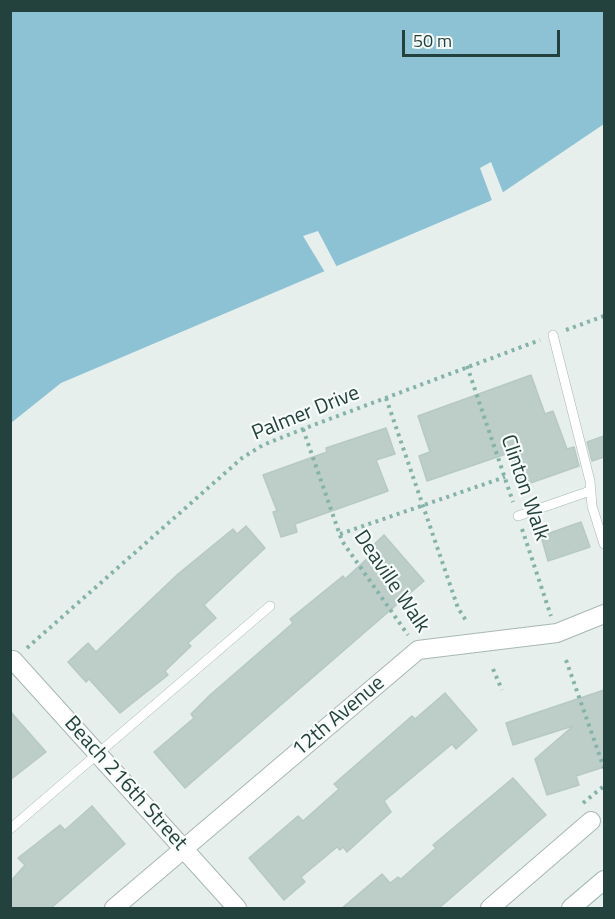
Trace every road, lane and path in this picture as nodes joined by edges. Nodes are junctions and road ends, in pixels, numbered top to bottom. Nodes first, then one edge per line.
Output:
1 (604, 316) edge
2 (553, 335) junction
3 (467, 366) junction
4 (386, 398) junction
5 (303, 429) junction
6 (505, 477) junction
7 (590, 491) junction
8 (423, 506) junction
9 (518, 516) junction
10 (340, 534) junction
11 (604, 544) edge
12 (270, 606) dead end
13 (604, 614) edge
14 (552, 620) dead end
15 (467, 622) dead end
16 (418, 650) junction
17 (13, 660) joint
18 (566, 660) dead end
19 (493, 669) dead end
20 (502, 690) dead end
21 (98, 753) junction
22 (604, 768) edge
23 (591, 820) dead end
24 (10, 829) edge
25 (184, 848) junction
26 (604, 880) edge
27 (114, 909) edge
28 (237, 909) edge
29 (490, 909) edge
30 (571, 909) edge

1 - 2 path, Palmer Drive
2 - 3 path, Palmer Drive
2 - 7 lane
3 - 4 path, Palmer Drive
3 - 6 path, Clinton Walk
4 - 5 path, Palmer Drive
4 - 8 path
5 - 10 path, Deaville Walk
5 - 17 path, Palmer Drive
6 - 8 path
6 - 9 path, Clinton Walk
7 - 9 lane
7 - 11 lane
8 - 10 path
8 - 15 path
9 - 14 path, Clinton Walk
10 - 16 path, Deaville Walk
12 - 21 lane
13 - 16 street
16 - 25 street, 12th Avenue
17 - 21 street, Beach 216th Street
18 - 22 path
19 - 20 path
21 - 24 lane
21 - 25 street, Beach 216th Street
23 - 29 street
25 - 27 street, 12th Avenue
25 - 28 street, Beach 216th Street
26 - 30 street

